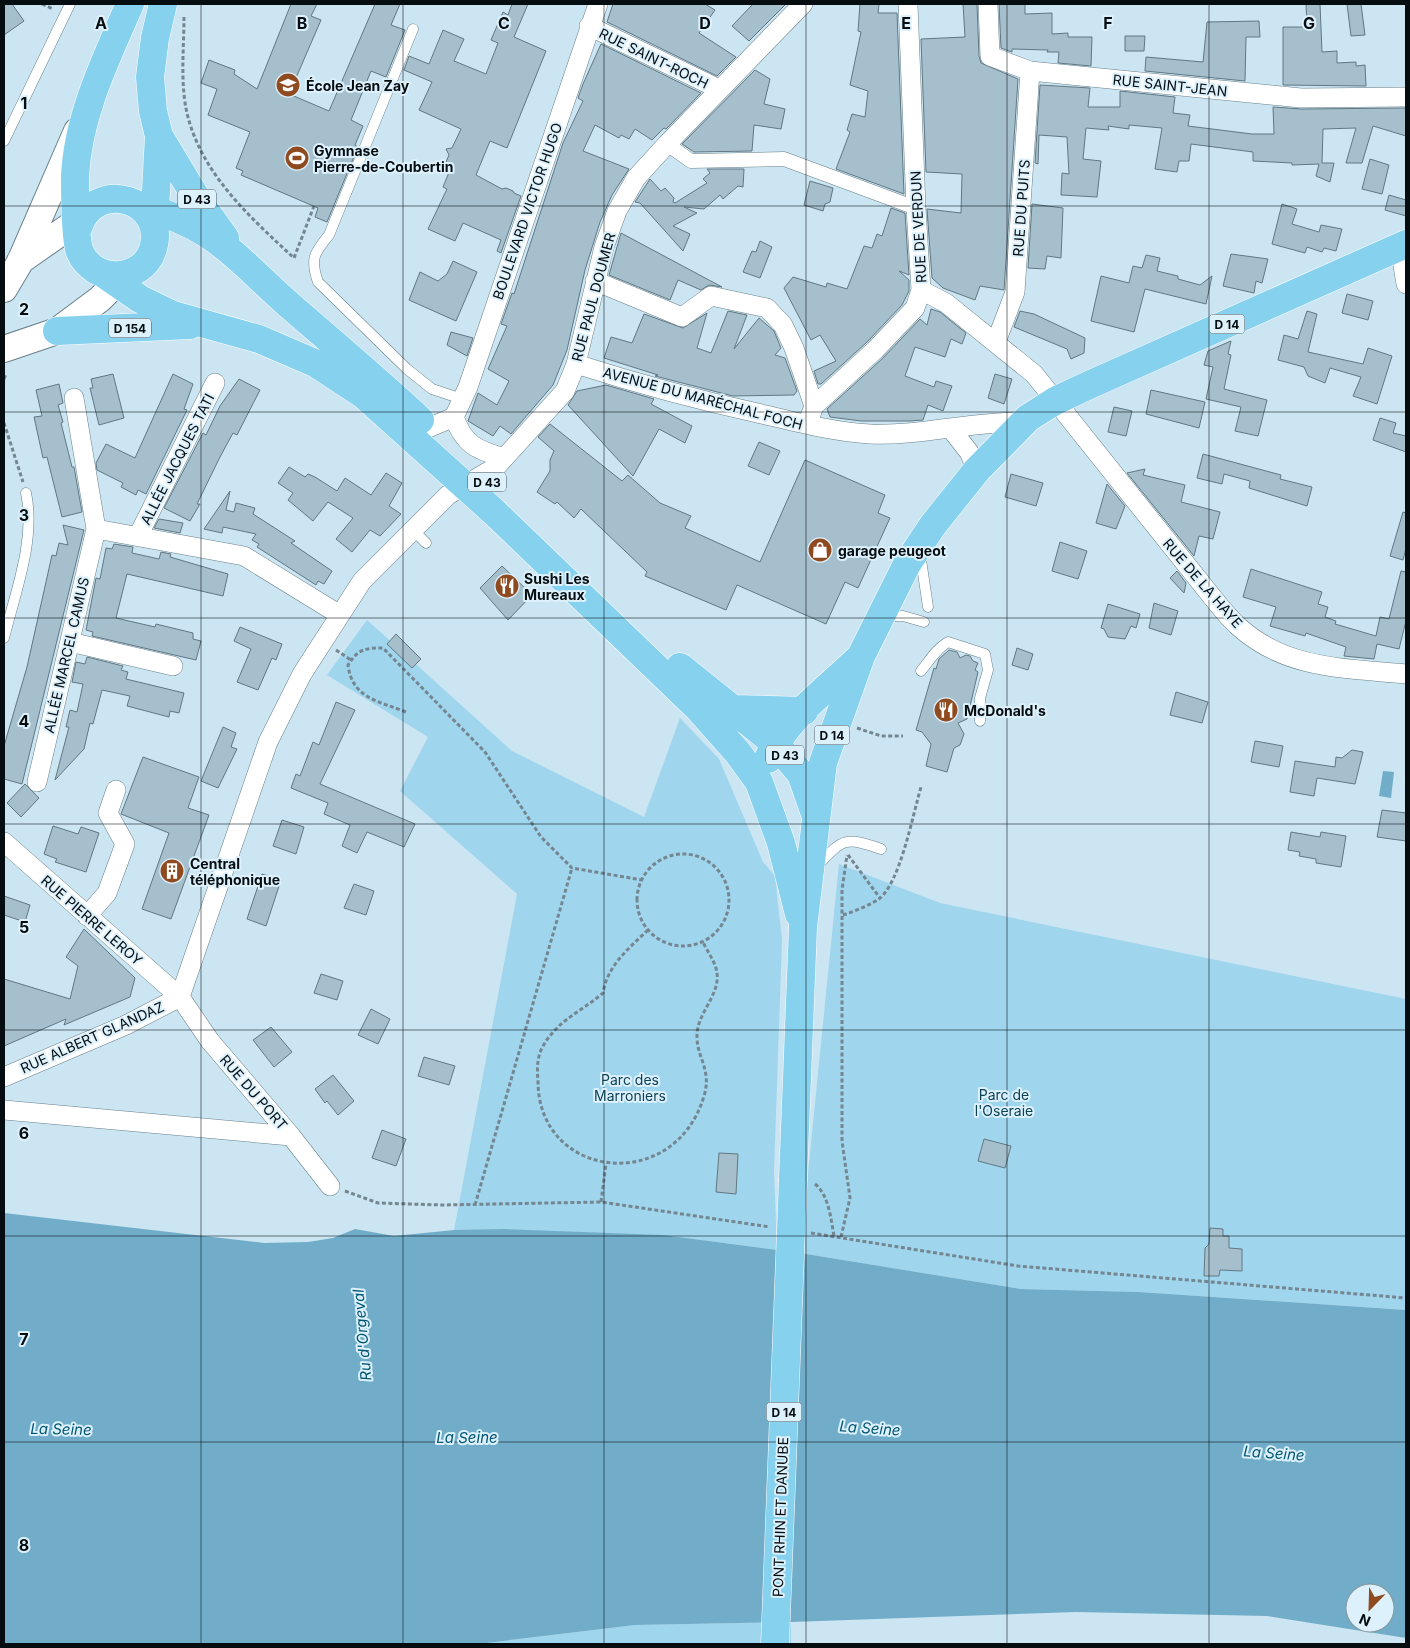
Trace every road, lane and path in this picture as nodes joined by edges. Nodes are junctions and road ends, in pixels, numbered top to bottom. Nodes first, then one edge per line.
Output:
1 (70, 4) edge
2 (130, 4) edge
3 (598, 4) edge
4 (803, 4) edge
5 (908, 4) edge
6 (988, 4) edge
7 (174, 8) edge
8 (589, 26) junction
9 (413, 29) dead end
10 (1030, 71) junction
11 (719, 89) junction
12 (1406, 97) edge
13 (87, 106) junction
14 (159, 136) junction
15 (4, 141) edge
16 (666, 144) junction
17 (314, 206) dead end
18 (916, 208) junction
19 (150, 215) junction
20 (79, 222) junction
21 (1403, 245) edge
22 (239, 258) junction
23 (12, 266) edge
24 (115, 277) junction
25 (595, 281) junction
26 (1406, 284) edge
27 (4, 289) edge
28 (921, 290) junction
29 (204, 325) junction
30 (57, 331) junction
31 (996, 342) junction
32 (5, 356) edge
33 (576, 364) junction
34 (4, 379) edge
35 (215, 382) dead end
36 (74, 398) dead end
37 (462, 399) junction
38 (1056, 401) junction
39 (814, 406) junction
40 (454, 417) junction
41 (1024, 422) junction
42 (4, 423) edge
43 (808, 425) junction
44 (428, 428) junction
45 (951, 430) junction
46 (504, 458) junction
47 (977, 470) junction
48 (473, 481) junction
49 (26, 493) joint
50 (96, 529) junction
51 (412, 529) junction
52 (138, 536) junction
53 (426, 543) dead end
54 (919, 546) junction
55 (928, 607) dead end
56 (340, 615) junction
57 (880, 618) junction
58 (924, 622) dead end
59 (4, 638) edge
60 (70, 642) junction
61 (861, 656) junction
62 (173, 666) dead end
63 (921, 671) dead end
64 (1406, 674) edge
65 (733, 709) junction
66 (804, 711) junction
67 (406, 712) dead end
68 (980, 721) dead end
69 (856, 728) dead end
70 (903, 736) dead end
71 (775, 743) junction
72 (812, 768) junction
73 (37, 782) dead end
74 (759, 782) junction
75 (921, 787) dead end
76 (116, 790) dead end
77 (816, 818) joint
78 (4, 842) edge
79 (880, 848) dead end
80 (572, 868) junction
81 (810, 874) junction
82 (642, 880) junction
83 (880, 898) junction
84 (843, 915) junction
85 (87, 916) junction
86 (802, 927) junction
87 (648, 930) junction
88 (703, 942) junction
89 (180, 997) junction
90 (4, 1077) edge
91 (4, 1110) edge
92 (291, 1136) junction
93 (606, 1164) junction
94 (802, 1180) junction
95 (330, 1186) joint
96 (601, 1202) junction
97 (475, 1205) junction
98 (780, 1229) dead end
99 (807, 1232) dead end
100 (834, 1236) junction
101 (841, 1237) junction
102 (1406, 1298) edge
103 (775, 1644) edge

1 - 15 lane
2 - 13 main road
3 - 8 street, BOULEVARD VICTOR HUGO
4 - 11 street, RUE PAUL DOUMER
5 - 18 street, RUE DE VERDUN
6 - 10 street, RUE SAINT-JEAN
7 - 14 main road, D 43
7 - 17 path
8 - 11 street, RUE SAINT-ROCH
8 - 37 street, BOULEVARD VICTOR HUGO
9 - 37 lane
10 - 12 street, RUE SAINT-JEAN
10 - 31 street, RUE DU PUITS
11 - 16 street, RUE PAUL DOUMER
13 - 20 main road
13 - 23 main road
14 - 19 main road
14 - 22 main road, D 43
16 - 18 street
16 - 25 street, RUE PAUL DOUMER
18 - 28 street, RUE DE VERDUN
19 - 20 main road
19 - 22 main road
19 - 24 main road
20 - 23 main road
20 - 24 main road
21 - 26 street
21 - 38 main road, D 14
22 - 44 main road, D 43
23 - 27 main road
24 - 29 main road, D 43
24 - 30 main road, D 154
25 - 33 street, RUE PAUL DOUMER
25 - 39 street
28 - 31 street, RUE DE LA HAYE
28 - 39 street, RUE DE VERDUN
29 - 30 main road, D 154
29 - 48 main road, D 43
30 - 32 main road, D 154
31 - 38 street, RUE DE LA HAYE
32 - 34 path
33 - 43 street, AVENUE DU MARÉCHAL FOCH
33 - 46 street, RUE PAUL DOUMER
35 - 52 street, ALLÉE JACQUES TATI
36 - 50 street
37 - 40 street, BOULEVARD VICTOR HUGO
38 - 41 main road, D 14
38 - 64 street, RUE DE LA HAYE
39 - 43 street
40 - 44 street
40 - 46 street
41 - 45 street, AVENUE DU MARÉCHAL FOCH
41 - 47 main road, D 14
42 - 49 path
43 - 45 street, AVENUE DU MARÉCHAL FOCH
44 - 48 main road, D 43
45 - 47 street
46 - 48 street, RUE PAUL DOUMER
47 - 54 main road, D 14
48 - 51 street, RUE PAUL DOUMER
48 - 65 main road, D 43
48 - 74 main road, D 43
49 - 59 lane
50 - 52 street
50 - 60 street, ALLÉE MARCEL CAMUS
51 - 53 lane
51 - 56 street, RUE PAUL DOUMER
52 - 56 street
54 - 55 lane
54 - 57 main road, D 14
56 - 89 street, RUE PAUL DOUMER
57 - 58 lane
57 - 61 main road, D 14
60 - 62 street
60 - 73 street, ALLÉE MARCEL CAMUS
61 - 66 main road, D 14
61 - 72 main road, D 14
63 - 68 lane
65 - 66 main road
65 - 71 main road, D 43
66 - 71 main road, D 14
67 - 80 path
69 - 70 path
71 - 72 main road, D 43
71 - 74 main road, D 14
72 - 74 main road
72 - 77 main road, D 43
74 - 86 main road, D 14
75 - 83 path
76 - 85 street
77 - 81 main road, D 14
78 - 85 street, RUE PIERRE LEROY
79 - 81 lane
80 - 82 path
80 - 97 path
81 - 86 main road, D 14
82 - 87 path
82 - 88 path
83 - 84 path
83 - 84 path
84 - 101 path
85 - 89 street, RUE PIERRE LEROY
86 - 94 main road, D 14
87 - 88 path
87 - 93 path
88 - 93 path
89 - 90 street, RUE ALBERT GLANDAZ
89 - 92 street, RUE DU PORT
91 - 92 street
92 - 95 street, RUE DU PORT
93 - 96 path
94 - 100 path
94 - 103 main road, PONT RHIN ET DANUBE / D 14, bridge
95 - 97 path
96 - 97 path
96 - 98 path
99 - 100 path
100 - 101 path
101 - 102 path

